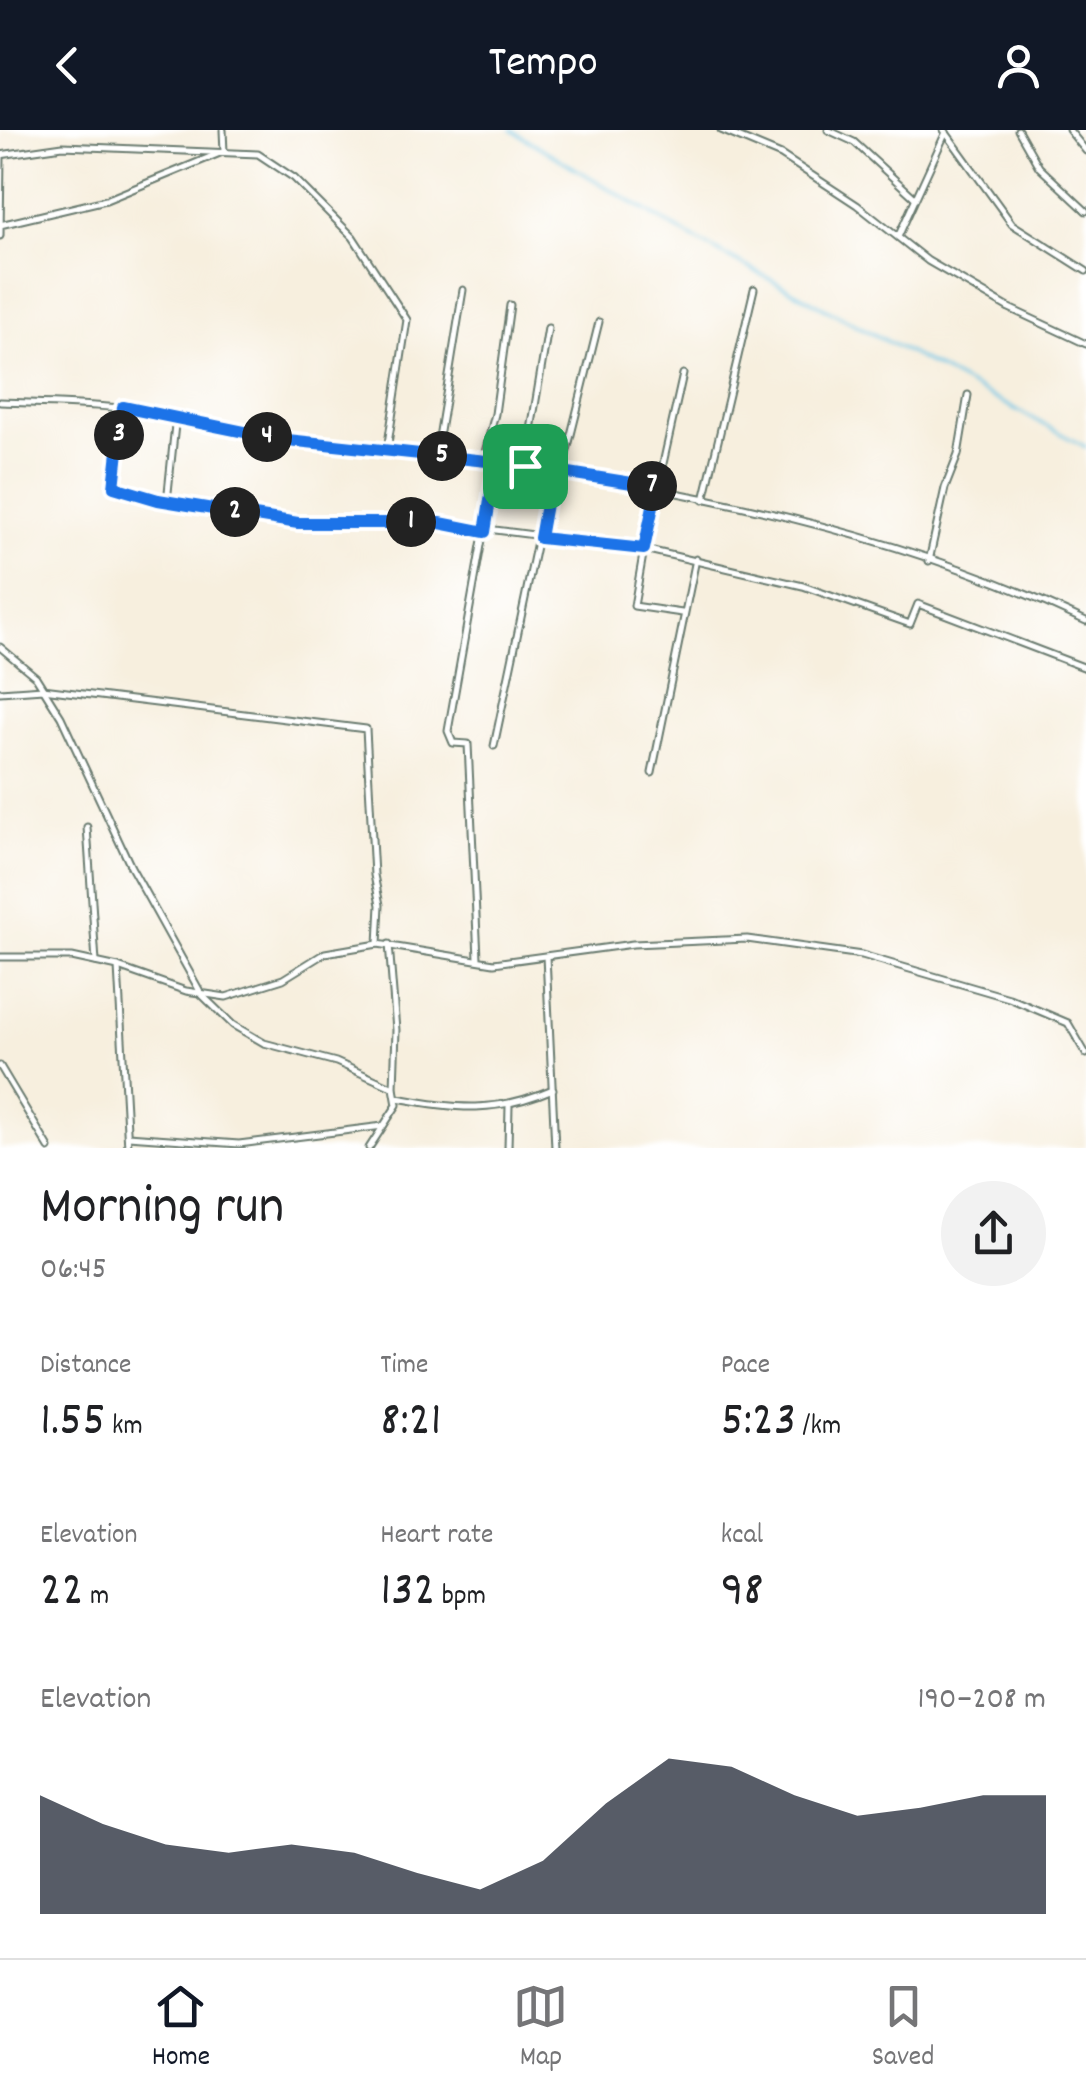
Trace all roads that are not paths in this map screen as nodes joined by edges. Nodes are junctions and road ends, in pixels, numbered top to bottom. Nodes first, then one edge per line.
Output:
1 (223, 130) edge
2 (721, 130) edge
3 (828, 130) edge
4 (1018, 130) edge
5 (1069, 130) edge
6 (945, 131) edge
7 (1086, 151) edge
8 (224, 152) junction
9 (0, 155) edge
10 (914, 198) junction
11 (1086, 211) edge
12 (0, 225) edge
13 (0, 236) edge
14 (898, 238) junction
15 (1086, 271) edge
16 (754, 289) dead end
17 (463, 290) dead end
18 (510, 305) dead end
19 (598, 322) dead end
20 (548, 328) dead end
21 (1086, 344) edge
22 (683, 374) dead end
23 (968, 395) dead end
24 (0, 402) edge
25 (123, 407) junction
26 (176, 416) junction
27 (387, 450) junction
28 (436, 456) junction
29 (483, 461) junction
30 (496, 462) junction
31 (525, 466) junction
32 (552, 470) junction
33 (562, 471) junction
34 (657, 487) junction
35 (704, 500) junction
36 (167, 502) junction
37 (485, 532) junction
38 (540, 538) junction
39 (644, 549) junction
40 (696, 558) junction
41 (929, 560) junction
42 (1086, 612) edge
43 (682, 613) junction
44 (1084, 620) edge
45 (0, 647) edge
46 (1086, 668) edge
47 (43, 689) junction
48 (0, 692) edge
49 (494, 746) dead end
50 (652, 773) dead end
51 (87, 826) dead end
52 (378, 944) junction
53 (389, 944) junction
54 (546, 956) junction
55 (0, 957) edge
56 (478, 959) junction
57 (96, 962) junction
58 (118, 967) junction
59 (202, 995) junction
60 (1086, 1054) edge
61 (0, 1066) edge
62 (394, 1088) junction
63 (554, 1088) junction
64 (397, 1098) junction
65 (510, 1106) junction
66 (383, 1126) junction
67 (128, 1136) junction
68 (49, 1148) edge
69 (128, 1148) edge
70 (368, 1148) edge
71 (508, 1148) edge
72 (555, 1148) edge

1 - 8 street
2 - 14 street
3 - 10 street
4 - 11 street
5 - 7 street
6 - 10 street
6 - 15 street
8 - 9 street
8 - 12 street
8 - 27 street
9 - 12 street
10 - 14 street
12 - 13 street
14 - 21 street
16 - 35 street
17 - 28 street
18 - 29 street
19 - 33 street
20 - 31 street
22 - 34 street
23 - 41 street
24 - 25 street
25 - 26 street
25 - 36 street
26 - 27 street
26 - 36 street
27 - 28 street
28 - 29 street
29 - 30 street
30 - 31 street
30 - 37 street
31 - 32 street
32 - 33 street
32 - 38 street
33 - 34 street
34 - 35 street
34 - 39 street
35 - 41 street
36 - 37 street
37 - 38 street
37 - 56 street
38 - 39 street
38 - 49 street
39 - 40 street
39 - 43 street
40 - 43 street
40 - 46 street
41 - 44 street
42 - 44 street
43 - 50 street
45 - 47 street
47 - 48 street
47 - 52 street
47 - 59 street
51 - 57 street
52 - 53 street
52 - 59 street
53 - 56 street
53 - 62 street
54 - 56 street
54 - 60 street
54 - 63 street
55 - 57 street
57 - 58 street
58 - 59 street
58 - 67 street
59 - 62 street
61 - 68 street
62 - 64 street
63 - 65 street
63 - 72 street
64 - 65 street
64 - 66 street
65 - 71 street
66 - 67 street
66 - 70 street
67 - 69 street

